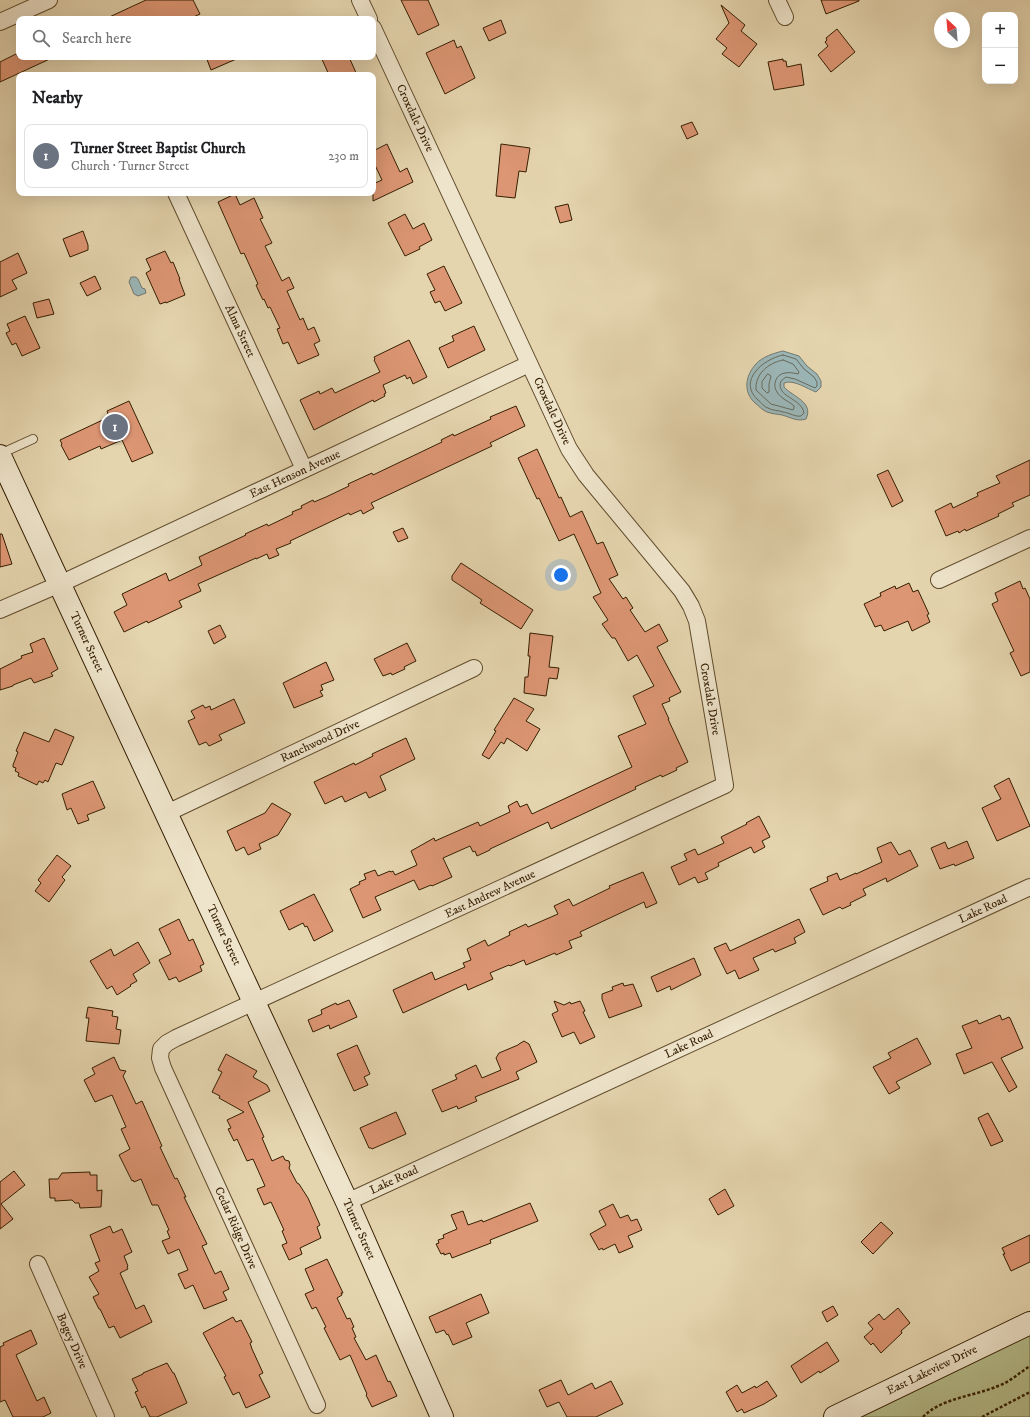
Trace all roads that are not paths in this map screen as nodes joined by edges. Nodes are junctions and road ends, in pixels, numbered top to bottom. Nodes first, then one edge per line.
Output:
1 (49, 0) edge
2 (360, 0) edge
3 (777, 0) edge
4 (368, 16) edge
5 (785, 17) dead end
6 (0, 22) edge
7 (376, 34) edge
8 (177, 196) edge
9 (530, 364) junction
10 (33, 439) dead end
11 (0, 455) edge
12 (304, 470) junction
13 (1030, 538) edge
14 (939, 580) dead end
15 (60, 584) junction
16 (0, 610) edge
17 (474, 668) dead end
18 (725, 786) joint
19 (167, 813) junction
20 (1030, 887) edge
21 (255, 1002) junction
22 (161, 1049) joint
23 (347, 1202) junction
24 (38, 1264) dead end
25 (1030, 1323) edge
26 (316, 1405) dead end
27 (106, 1417) edge
28 (442, 1417) edge
29 (835, 1417) edge

1 - 6 street
2 - 4 street
3 - 5 street
7 - 9 street, Croxdale Drive
8 - 12 street, Alma Street
9 - 12 street, East Henson Avenue
9 - 18 street, Croxdale Drive
10 - 11 lane
11 - 15 street, Turner Street
12 - 15 street, East Henson Avenue
13 - 14 street
15 - 16 street, East Henson Avenue
15 - 19 street, Turner Street
17 - 19 street, Ranchwood Drive
18 - 21 street, East Andrew Avenue
19 - 21 street, Turner Street
20 - 23 street, Lake Road
21 - 22 street, East Andrew Avenue
21 - 23 street, Turner Street
22 - 26 street, Cedar Ridge Drive
23 - 28 street, Turner Street
24 - 27 street, Bogey Drive
25 - 29 street, East Lakeview Drive

